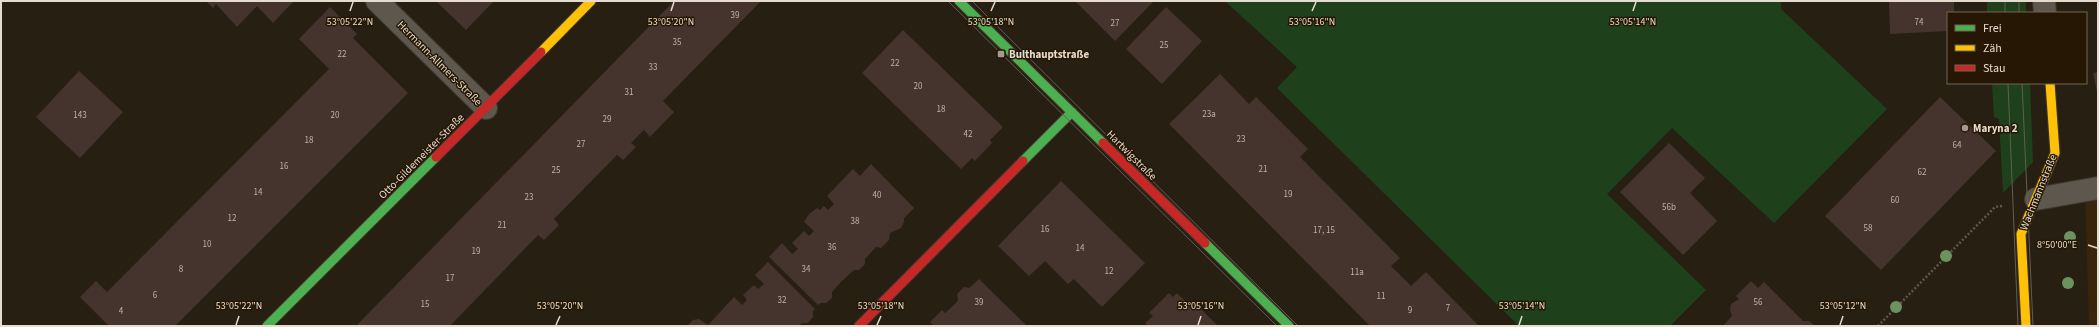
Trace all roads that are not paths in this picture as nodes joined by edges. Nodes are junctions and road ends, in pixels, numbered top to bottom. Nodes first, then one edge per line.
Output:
1 (377, 1) edge
2 (591, 1) edge
3 (959, 1) edge
4 (2044, 1) edge
5 (2045, 12) edge
6 (2050, 84) edge
7 (486, 108) junction
8 (1072, 112) junction
9 (2098, 188) edge
10 (2036, 200) junction
11 (267, 326) edge
12 (860, 326) edge
13 (1289, 326) edge
14 (2026, 326) edge

1 - 7 street, Hermann-Allmers-Straße
2 - 7 street, Otto-Gildemeister-Straße
3 - 8 street, Hartwigstraße
4 - 5 street
6 - 10 street, Wachmannstraße
7 - 11 street, Otto-Gildemeister-Straße
8 - 12 street
8 - 13 street, Hartwigstraße
9 - 10 street
10 - 14 street, Wachmannstraße

